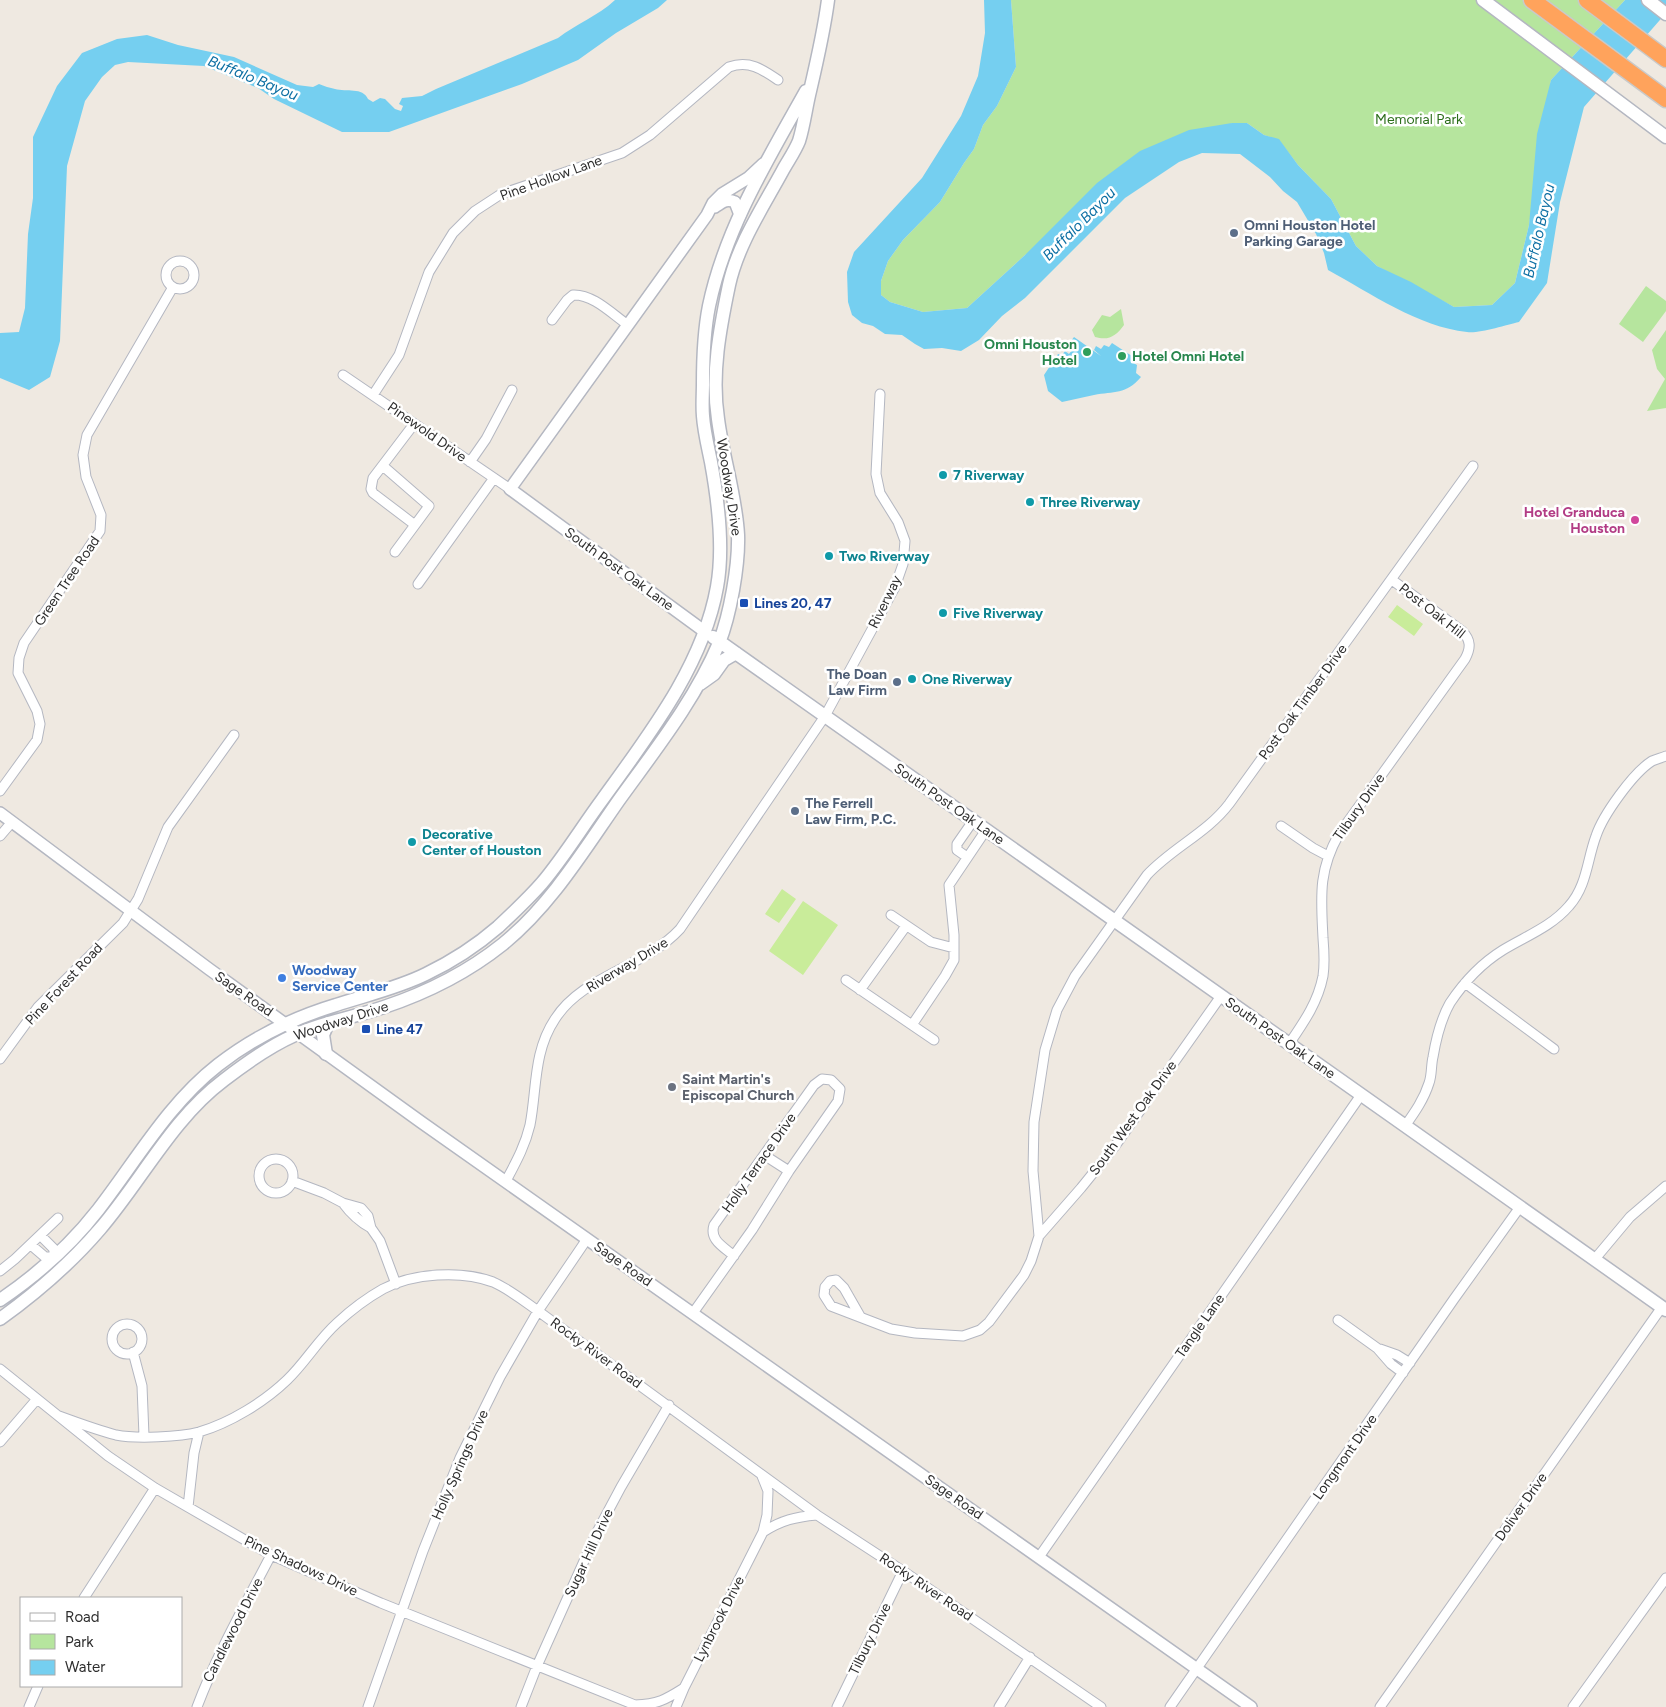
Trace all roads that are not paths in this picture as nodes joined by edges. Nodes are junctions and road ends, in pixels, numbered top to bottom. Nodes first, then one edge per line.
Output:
1 (828, 0) edge
2 (1483, 0) edge
3 (1532, 0) edge
4 (1587, 0) edge
5 (1648, 0) edge
6 (1666, 14) edge
7 (1666, 59) edge
8 (813, 78) junction
9 (778, 80) dead end
10 (1666, 99) edge
11 (1666, 137) edge
12 (769, 157) junction
13 (707, 215) junction
14 (740, 215) junction
15 (728, 245) junction
16 (741, 250) junction
17 (173, 288) dead end
18 (552, 320) dead end
19 (628, 325) junction
20 (703, 356) junction
21 (717, 356) junction
22 (343, 375) dead end
23 (512, 390) dead end
24 (880, 394) dead end
25 (373, 395) junction
26 (414, 424) junction
27 (470, 462) junction
28 (726, 462) junction
29 (711, 464) junction
30 (382, 466) junction
31 (1473, 466) dead end
32 (494, 478) junction
33 (510, 489) junction
34 (416, 525) junction
35 (395, 552) dead end
36 (1392, 580) junction
37 (418, 584) dead end
38 (704, 632) junction
39 (719, 642) junction
40 (1469, 645) joint
41 (736, 653) junction
42 (697, 686) junction
43 (825, 716) junction
44 (234, 735) dead end
45 (1666, 756) edge
46 (628, 764) junction
47 (640, 771) junction
48 (0, 791) edge
49 (0, 813) edge
50 (974, 821) junction
51 (12, 822) junction
52 (1281, 826) dead end
53 (986, 830) junction
54 (0, 836) edge
55 (1328, 856) junction
56 (967, 857) junction
57 (542, 883) junction
58 (552, 893) junction
59 (131, 912) junction
60 (891, 915) dead end
61 (1115, 921) junction
62 (906, 926) junction
63 (954, 948) junction
64 (846, 980) dead end
65 (1465, 983) junction
66 (860, 990) junction
67 (1222, 996) junction
68 (285, 1023) junction
69 (328, 1023) junction
70 (912, 1024) junction
71 (298, 1033) junction
72 (934, 1040) dead end
73 (1288, 1044) junction
74 (1554, 1049) dead end
75 (326, 1054) junction
76 (0, 1059) edge
77 (186, 1094) junction
78 (1361, 1095) junction
79 (197, 1103) junction
80 (1405, 1126) junction
81 (764, 1155) junction
82 (128, 1168) junction
83 (788, 1172) junction
84 (140, 1176) junction
85 (292, 1181) dead end
86 (506, 1181) junction
87 (1666, 1186) edge
88 (1520, 1207) junction
89 (58, 1218) dead end
90 (40, 1236) junction
91 (1039, 1236) junction
92 (587, 1238) junction
93 (32, 1244) junction
94 (734, 1256) junction
95 (54, 1257) junction
96 (1594, 1260) junction
97 (64, 1267) junction
98 (0, 1271) edge
99 (396, 1284) junction
100 (0, 1300) edge
101 (1664, 1309) edge
102 (538, 1311) junction
103 (693, 1313) junction
104 (860, 1316) junction
105 (0, 1320) edge
106 (1338, 1320) dead end
107 (1378, 1348) junction
108 (133, 1352) dead end
109 (1410, 1363) junction
110 (0, 1369) edge
111 (1404, 1372) junction
112 (37, 1399) junction
113 (669, 1405) junction
114 (59, 1416) junction
115 (199, 1432) junction
116 (144, 1436) junction
117 (0, 1442) edge
118 (762, 1475) junction
119 (155, 1488) junction
120 (188, 1507) junction
121 (817, 1515) junction
122 (763, 1532) junction
123 (271, 1555) junction
124 (1039, 1557) junction
125 (903, 1571) junction
126 (1666, 1578) edge
127 (85, 1597) edge
128 (401, 1611) junction
129 (1030, 1657) junction
130 (536, 1666) junction
131 (1196, 1669) junction
132 (38, 1687) edge
133 (684, 1688) junction
134 (636, 1706) edge
135 (29, 1707) edge
136 (197, 1707) edge
137 (368, 1707) edge
138 (522, 1707) edge
139 (676, 1707) edge
140 (837, 1707) edge
141 (999, 1707) edge
142 (1101, 1707) edge
143 (1170, 1707) edge
144 (1251, 1707) edge
145 (1380, 1707) edge
146 (1573, 1707) edge

1 - 8 main road, Woodway Drive
2 - 11 main road
3 - 10 highway
4 - 7 highway
5 - 6 main road
8 - 12 main road, Woodway Drive
8 - 16 main road, Woodway Drive
9 - 25 street, Pine Hollow Lane
12 - 13 street
12 - 14 main road, Woodway Drive
13 - 14 street
13 - 19 street
14 - 15 main road, Woodway Drive
15 - 16 main road
15 - 20 main road, Woodway Drive
16 - 21 main road, Woodway Drive
17 - 48 street, Green Tree Road
18 - 19 street
19 - 33 street
20 - 21 main road
20 - 29 main road, Woodway Drive
21 - 28 main road, Woodway Drive
22 - 25 street, Pinewold Drive
23 - 27 street
24 - 43 street, Riverway
25 - 26 street, Pinewold Drive
26 - 27 street, Pinewold Drive
26 - 30 street
27 - 32 street, Pinewold Drive
28 - 29 main road
28 - 39 main road, Woodway Drive
29 - 38 main road, Woodway Drive
30 - 34 street
30 - 34 street
31 - 36 street, Post Oak Timber Drive
32 - 33 street, Pinewold Drive
32 - 37 street
33 - 38 street, South Post Oak Lane
34 - 35 street
36 - 40 street, Post Oak Hill
36 - 61 street, Post Oak Timber Drive
38 - 39 main road, South Post Oak Lane
38 - 46 main road, Woodway Drive
39 - 41 main road, South Post Oak Lane
39 - 42 main road, Woodway Drive
40 - 55 street, Tilbury Drive
41 - 42 main road
41 - 43 main road, South Post Oak Lane
42 - 47 main road, Woodway Drive
43 - 50 main road, South Post Oak Lane
43 - 86 street, Riverway Drive
44 - 59 street, Pine Forest Road
45 - 65 street
46 - 47 main road
46 - 57 main road, Woodway Drive
47 - 58 main road, Woodway Drive
49 - 51 street, Sage Road
50 - 53 main road, South Post Oak Lane
50 - 56 street
51 - 54 street
51 - 59 street, Sage Road
52 - 55 street
53 - 56 street
53 - 61 main road, South Post Oak Lane
55 - 73 street, Tilbury Drive
56 - 63 street
57 - 58 main road
57 - 68 main road, Woodway Drive
58 - 69 main road, Woodway Drive
59 - 68 street, Sage Road
59 - 76 street, Pine Forest Road
60 - 62 street
61 - 67 main road, South Post Oak Lane
61 - 91 street, Post Oak Timber Drive
62 - 63 street
62 - 66 street
63 - 70 street
64 - 66 street
65 - 74 street
65 - 80 street
66 - 70 street
67 - 73 main road, South Post Oak Lane
67 - 91 street, South West Oak Drive
68 - 71 street, Sage Road
68 - 77 main road, Woodway Drive
69 - 71 main road, Woodway Drive
69 - 75 main road
70 - 72 street
71 - 75 street, Sage Road
71 - 79 main road, Woodway Drive
73 - 78 main road, South Post Oak Lane
75 - 86 street, Sage Road
77 - 79 main road
77 - 82 main road, Woodway Drive
78 - 80 main road, South Post Oak Lane
78 - 124 street, Tangle Lane
79 - 84 main road, Woodway Drive
80 - 88 main road, South Post Oak Lane
81 - 83 street
81 - 83 street, Holly Terrace Drive
81 - 94 street, Holly Terrace Drive
82 - 84 main road
82 - 95 main road, Woodway Drive
83 - 94 street, Holly Terrace Drive
84 - 97 main road, Woodway Drive
85 - 99 street
86 - 92 street, Sage Road
87 - 96 street
88 - 96 main road, South Post Oak Lane
88 - 109 street, Longmont Drive
89 - 90 street
90 - 93 street
90 - 95 street
91 - 104 street
92 - 102 street, Holly Springs Drive
92 - 103 street, Sage Road
93 - 95 street
93 - 98 street
94 - 103 street, Holly Terrace Drive
95 - 97 main road
95 - 100 main road, Woodway Drive
96 - 101 main road, South Post Oak Lane
97 - 105 main road, Woodway Drive
99 - 102 street, Rocky River Road
99 - 115 street, Rocky River Road
101 - 145 street, Doliver Drive
102 - 113 street, Rocky River Road
102 - 128 street, Holly Springs Drive
103 - 124 street, Sage Road
104 - 104 street
106 - 107 street
107 - 109 street
107 - 111 street
108 - 116 street
109 - 111 street, Longmont Drive
110 - 112 street, Pine Shadows Drive
111 - 131 street, Longmont Drive
112 - 114 street, Pine Shadows Drive
112 - 117 street
113 - 118 street, Rocky River Road
113 - 130 street, Sugar Hill Drive
114 - 116 street, Rocky River Road
114 - 119 street, Pine Shadows Drive
115 - 116 street, Rocky River Road
115 - 120 street
118 - 121 street, Rocky River Road
118 - 122 street, Lynbrook Drive
119 - 120 street, Pine Shadows Drive
119 - 127 street
120 - 123 street, Pine Shadows Drive
121 - 122 street
121 - 125 street, Rocky River Road
122 - 133 street, Lynbrook Drive
123 - 128 street, Pine Shadows Drive
123 - 136 street, Candlewood Drive
124 - 131 street, Sage Road
125 - 129 street, Rocky River Road
125 - 140 street, Tilbury Drive
126 - 146 street
128 - 130 street, Pine Shadows Drive
128 - 137 street, Holly Springs Drive
129 - 141 street
129 - 142 street, Rocky River Road
130 - 134 street, Pine Shadows Drive
130 - 138 street, Sugar Hill Drive
131 - 143 street, Longmont Drive
131 - 144 street, Sage Road
132 - 135 street
133 - 134 street, Pine Shadows Drive
133 - 139 street, Lynbrook Drive

